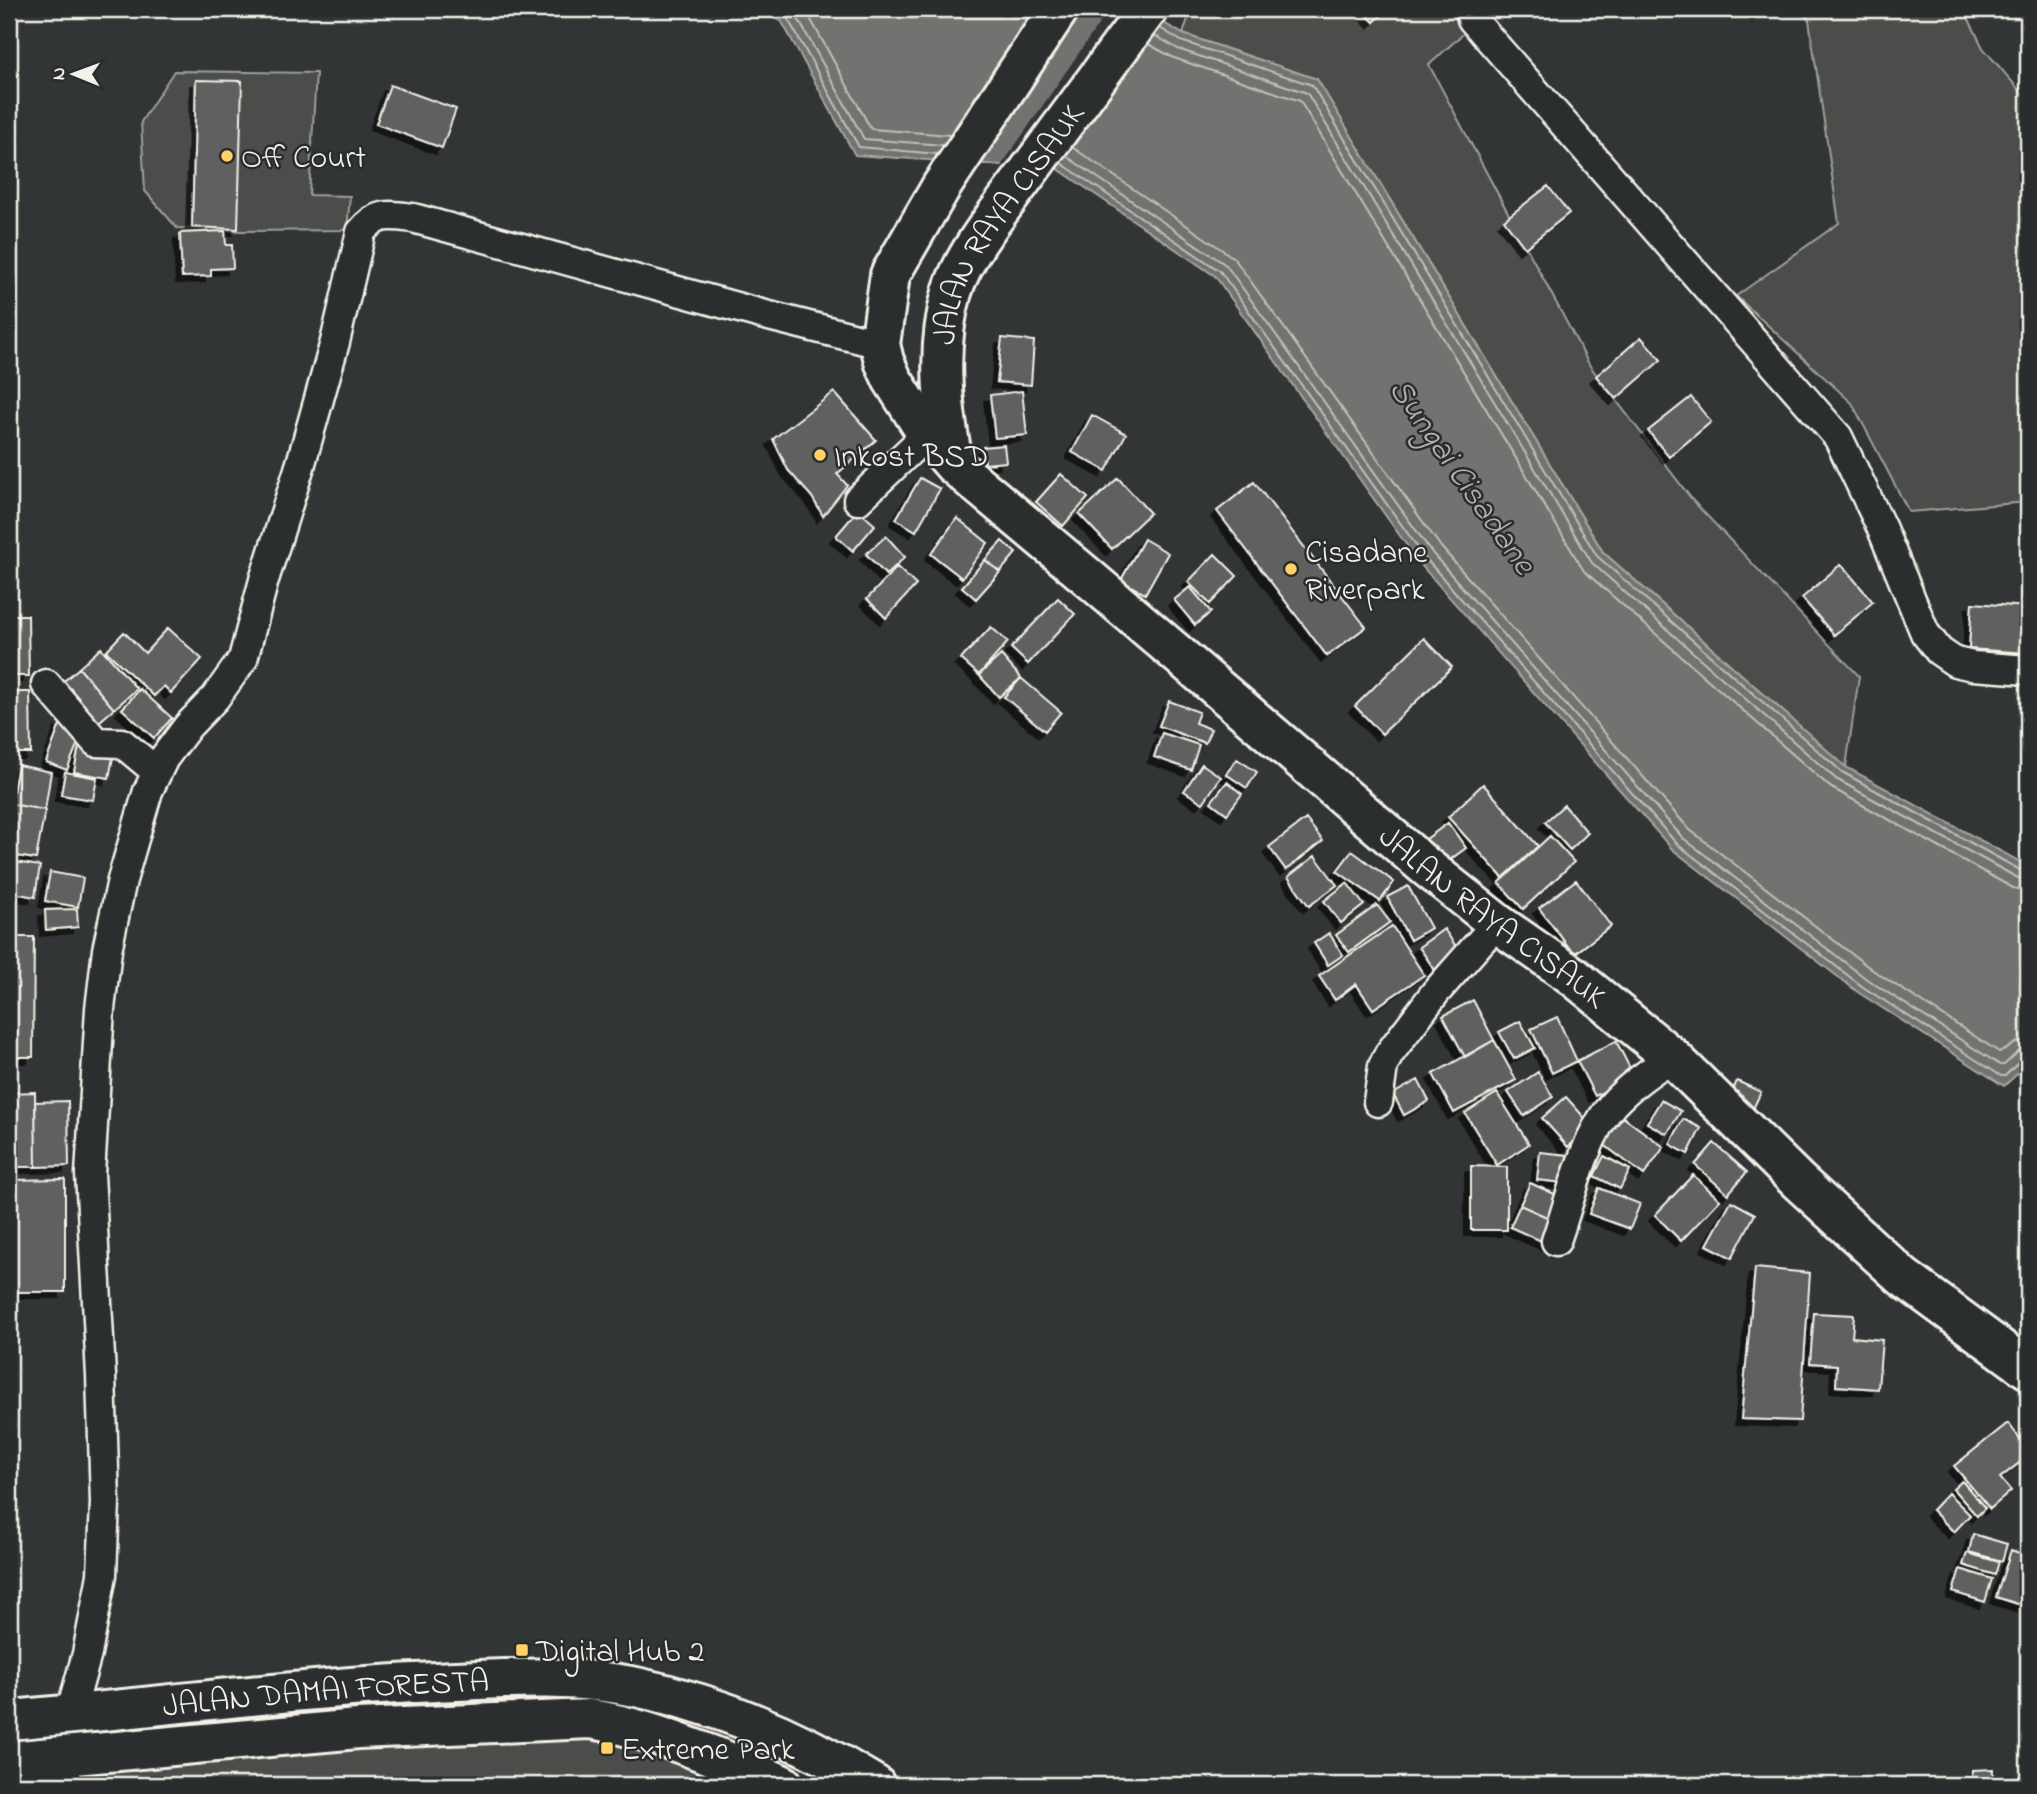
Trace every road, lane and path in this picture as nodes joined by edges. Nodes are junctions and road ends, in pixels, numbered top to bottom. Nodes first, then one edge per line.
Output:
1 (1059, 9) edge
2 (1148, 9) edge
3 (1470, 9) edge
4 (880, 344) junction
5 (936, 426) junction
6 (858, 500) dead end
7 (2028, 670) edge
8 (46, 684) dead end
9 (157, 772) junction
10 (1497, 923) junction
11 (1672, 1058) junction
12 (1378, 1102) dead end
13 (1556, 1241) dead end
14 (2028, 1369) edge
15 (356, 1685) junction
16 (70, 1715) junction
17 (9, 1720) edge
18 (358, 1729) junction
19 (9, 1762) edge
20 (66, 1771) edge
21 (783, 1785) edge
22 (875, 1785) edge

1 - 4 main road, JALAN RAYA CISAUK
2 - 5 main road, JALAN RAYA CISAUK
3 - 7 street
4 - 5 main road, JALAN RAYA CISAUK
4 - 9 street
5 - 6 street
5 - 10 main road, JALAN RAYA CISAUK
8 - 9 street
9 - 16 street
10 - 11 main road, JALAN RAYA CISAUK
10 - 12 street
11 - 13 street
11 - 14 main road, JALAN RAYA CISAUK
15 - 16 main road, JALAN DAMAI FORESTA
15 - 18 main road
15 - 22 main road, JALAN DAMAI FORESTA
16 - 17 main road, JALAN DAMAI FORESTA
18 - 20 main road, JALAN DAMAI FORESTA
18 - 21 main road, JALAN DAMAI FORESTA
19 - 20 main road, JALAN DAMAI FORESTA

